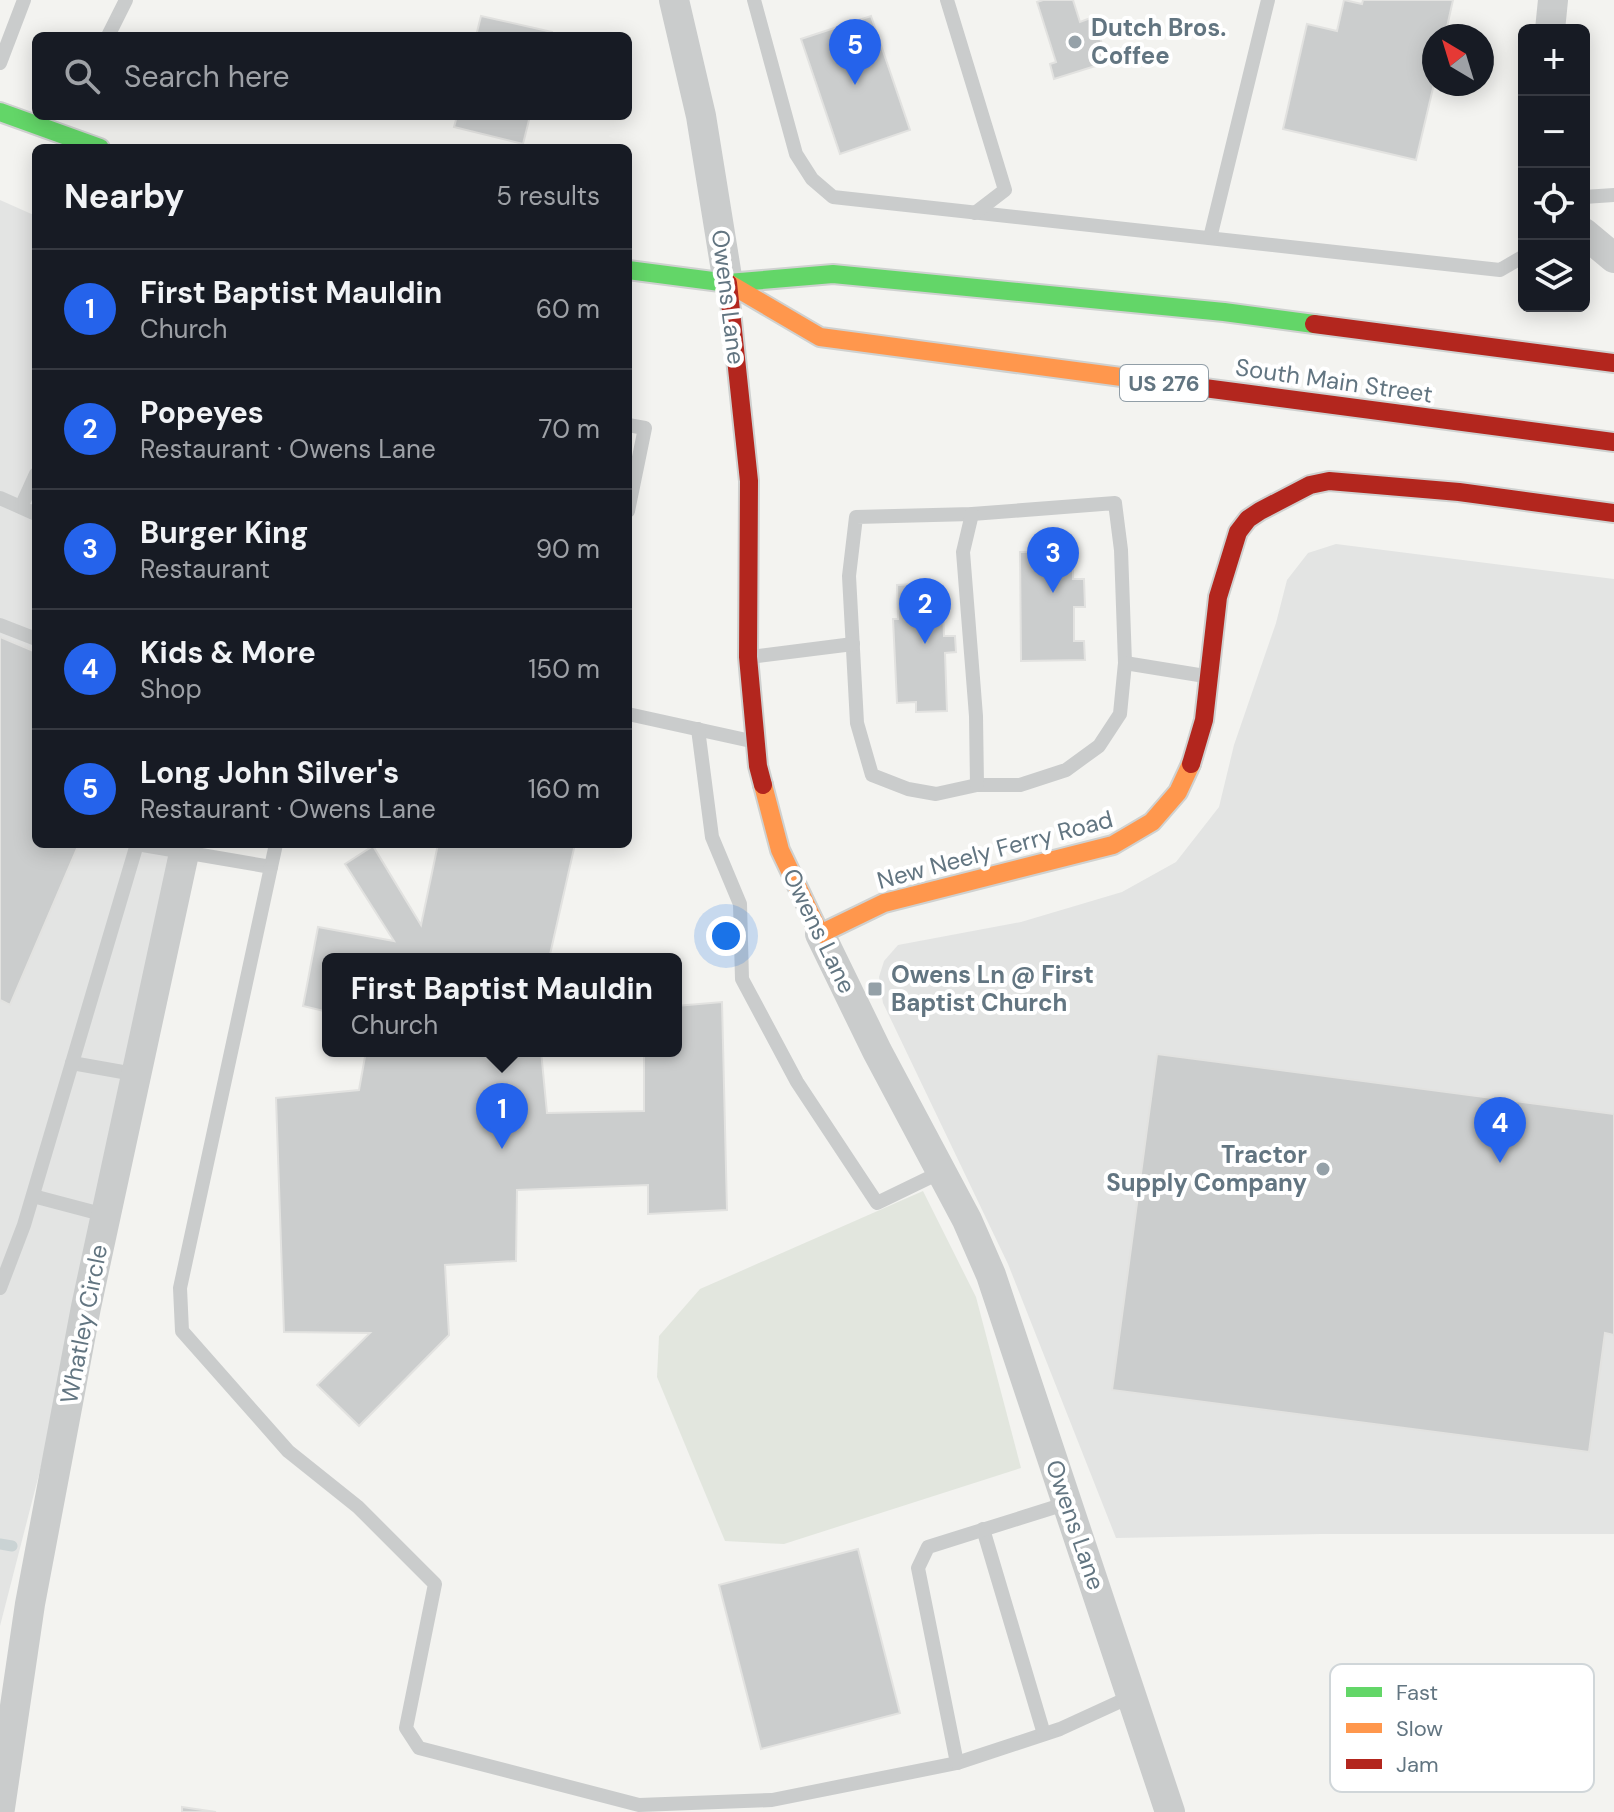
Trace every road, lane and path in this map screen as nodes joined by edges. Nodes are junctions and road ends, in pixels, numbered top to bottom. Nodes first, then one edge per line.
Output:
1 (24, 0) edge
2 (126, 0) edge
3 (674, 0) edge
4 (754, 0) edge
5 (947, 0) edge
6 (1268, 0) edge
7 (1553, 0) edge
8 (1551, 24) edge
9 (110, 32) edge
10 (0, 63) edge
11 (0, 112) edge
12 (94, 144) edge
13 (1614, 195) edge
14 (1590, 197) edge
15 (975, 213) junction
16 (1210, 238) junction
17 (1590, 238) edge
18 (1614, 258) edge
19 (1518, 260) edge
20 (632, 271) edge
21 (728, 283) junction
22 (1614, 363) edge
23 (632, 426) edge
24 (1614, 442) edge
25 (32, 483) edge
26 (632, 491) edge
27 (0, 498) edge
28 (21, 507) junction
29 (32, 512) edge
30 (1614, 513) edge
31 (972, 514) junction
32 (0, 625) edge
33 (32, 637) edge
34 (853, 644) junction
35 (748, 657) junction
36 (1125, 663) junction
37 (1209, 677) junction
38 (632, 715) edge
39 (698, 729) junction
40 (756, 742) junction
41 (977, 785) junction
42 (136, 848) edge
43 (185, 848) edge
44 (275, 848) edge
45 (271, 867) junction
46 (820, 934) junction
47 (72, 1063) junction
48 (134, 1074) junction
49 (941, 1172) junction
50 (33, 1196) junction
51 (105, 1215) junction
52 (0, 1288) edge
53 (1068, 1503) junction
54 (983, 1529) junction
55 (1132, 1696) junction
56 (1044, 1734) junction
57 (957, 1763) junction
58 (0, 1808) edge
59 (1170, 1812) edge

1 - 10 lane
2 - 9 lane
3 - 21 street, Owens Lane
4 - 15 lane
5 - 15 lane
6 - 16 lane
7 - 8 street
11 - 12 main road
13 - 14 lane
15 - 16 lane
16 - 19 lane
17 - 18 street
20 - 21 main road, South Main Street / US 276
21 - 22 main road, South Main Street / US 276
21 - 24 main road, South Main Street / US 276
21 - 35 main road, Owens Lane
23 - 26 lane
25 - 28 lane
27 - 28 lane
28 - 29 lane
30 - 37 main road, New Neely Ferry Road
31 - 34 lane
31 - 36 lane
31 - 41 lane
32 - 33 lane
34 - 35 lane
34 - 41 lane
35 - 40 main road, Owens Lane
36 - 37 lane
36 - 41 lane
37 - 46 main road, New Neely Ferry Road
38 - 39 lane
39 - 40 lane
39 - 49 lane
40 - 46 main road, Owens Lane
42 - 47 lane
43 - 45 lane
43 - 48 street, Whatley Circle
44 - 45 lane
45 - 57 lane
46 - 49 street, Owens Lane
47 - 48 lane
47 - 50 lane
48 - 51 street, Whatley Circle
49 - 53 street, Owens Lane
50 - 51 lane
50 - 52 lane
51 - 58 street, Whatley Circle
53 - 54 lane
53 - 55 street, Owens Lane
54 - 56 lane
54 - 57 lane
55 - 56 lane
55 - 59 street, Owens Lane
56 - 57 lane

